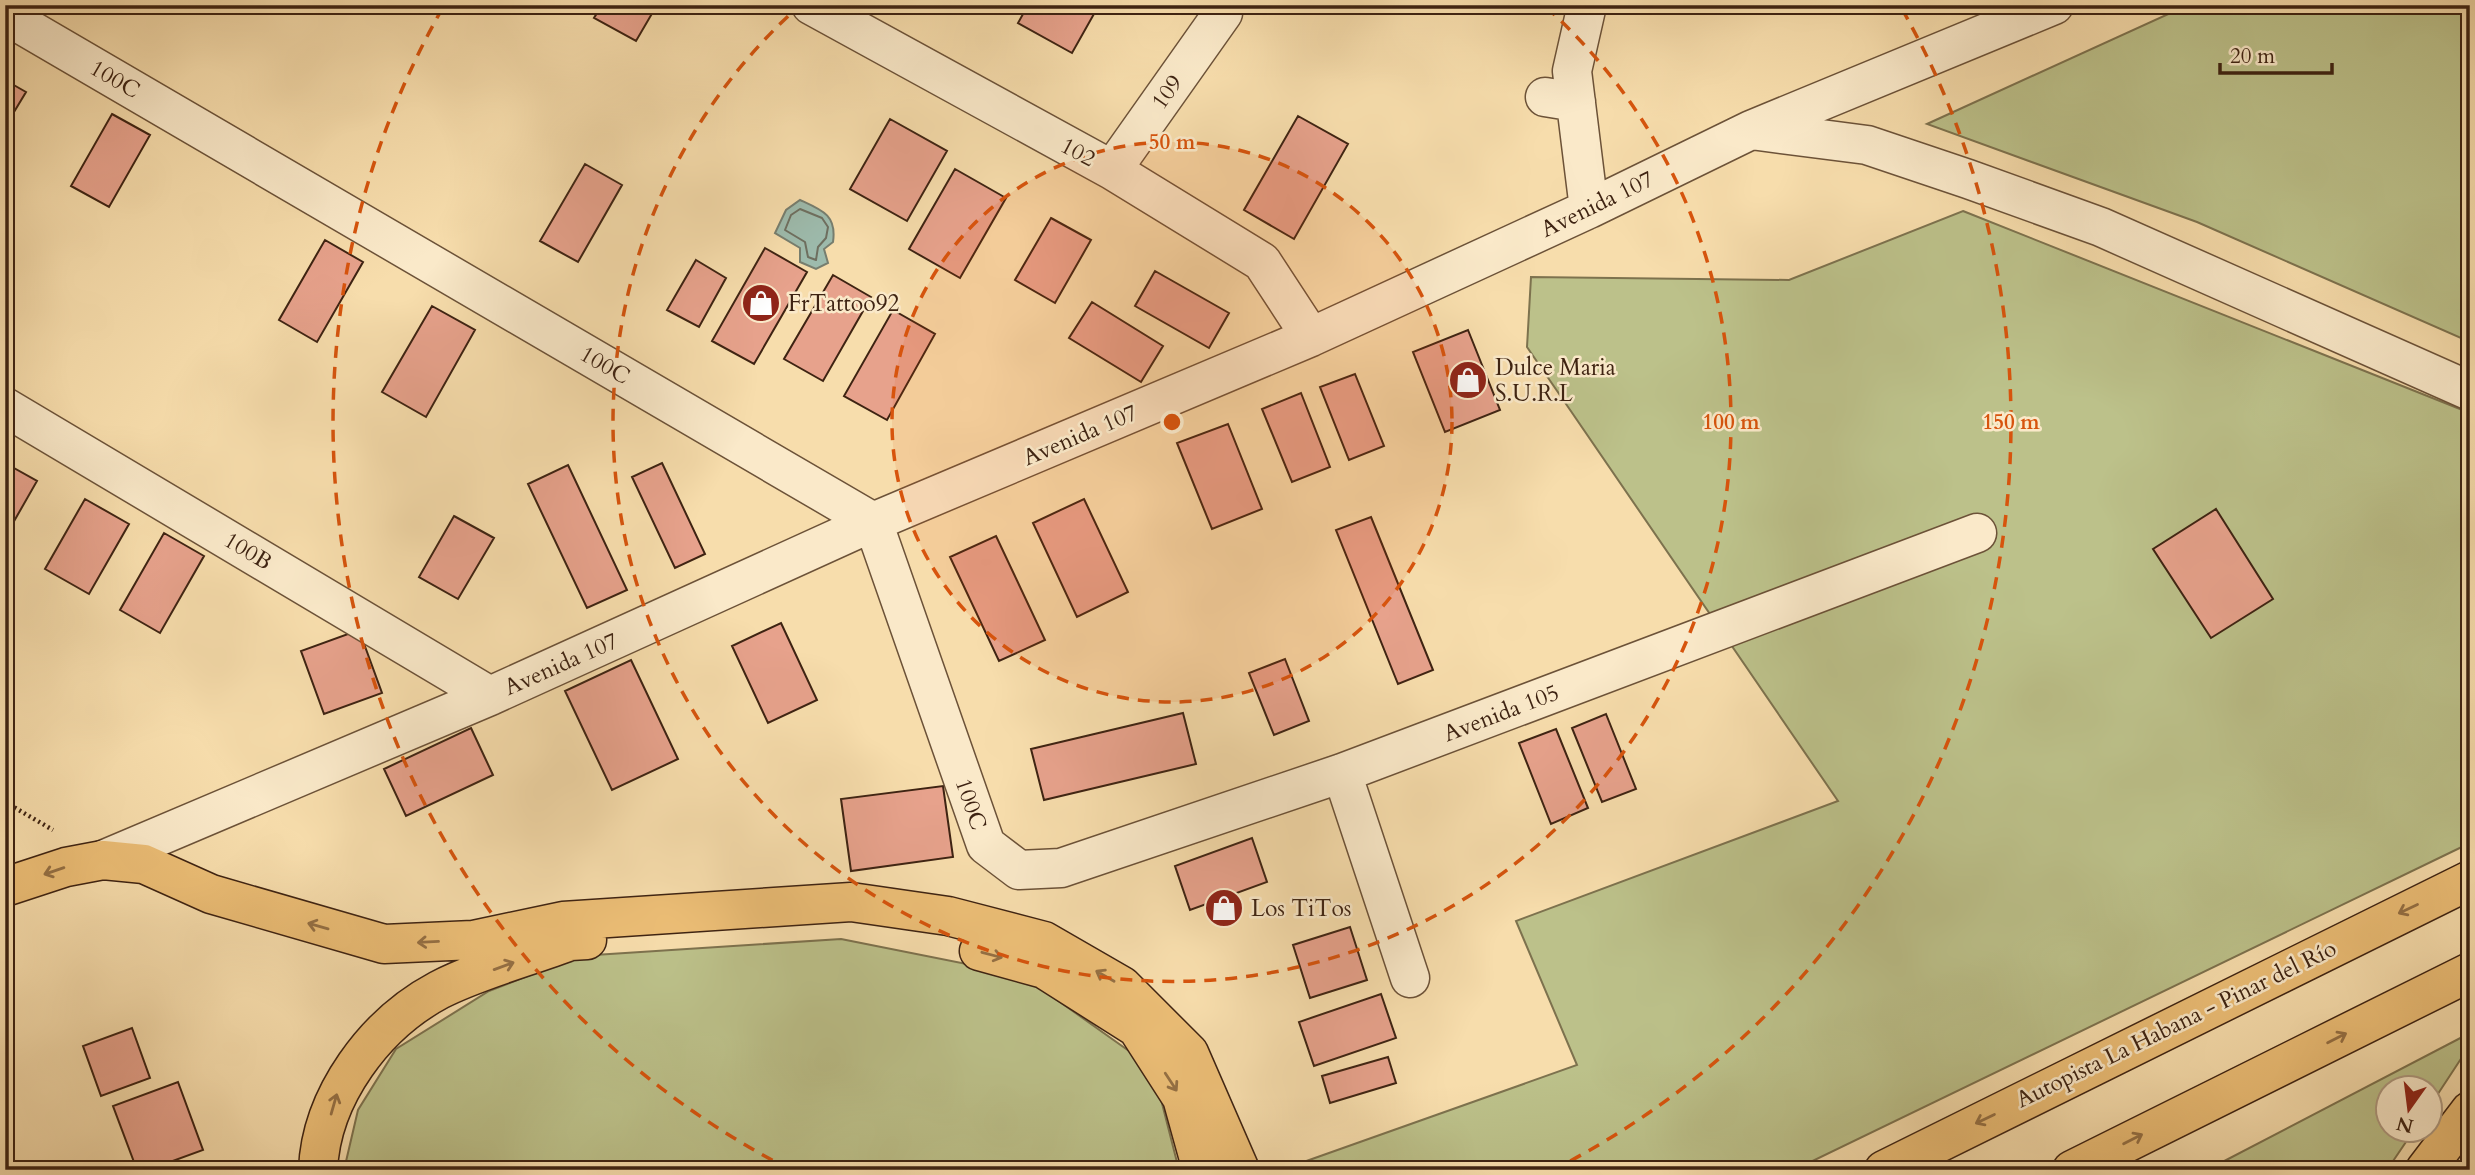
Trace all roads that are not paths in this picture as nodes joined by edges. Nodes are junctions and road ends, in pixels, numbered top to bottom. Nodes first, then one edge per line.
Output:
1 (811, 5) edge
2 (2054, 5) edge
3 (1589, 6) edge
4 (1223, 13) dead end
5 (5, 15) edge
6 (1751, 130) junction
7 (1112, 170) junction
8 (1590, 209) junction
9 (1311, 337) junction
10 (2470, 391) edge
11 (5, 407) edge
12 (873, 522) junction
13 (1977, 533) dead end
14 (490, 696) junction
15 (1342, 773) junction
16 (103, 860) junction
17 (1019, 870) joint
18 (2470, 880) edge
19 (5, 887) edge
20 (2470, 972) edge
21 (1410, 978) dead end
22 (2470, 1111) edge
23 (318, 1170) edge
24 (1202, 1170) edge
25 (1240, 1170) edge
26 (1884, 1170) edge
27 (2072, 1170) edge
28 (2425, 1170) edge

1 - 7 street, 102
2 - 6 street, Avenida 107
3 - 8 street
4 - 7 street, 109
5 - 12 street, 100C
6 - 8 street, Avenida 107
6 - 10 street
7 - 9 street, 102
8 - 9 street, Avenida 107
9 - 12 street, Avenida 107
11 - 14 street, 100B
12 - 14 street, Avenida 107
12 - 17 street, 100C
13 - 15 street, Avenida 105
14 - 16 street, Avenida 107
15 - 17 street, Avenida 105
15 - 21 street
16 -> 19 highway
25 -> 16 highway
18 -> 26 highway, Autopista La Habana - Pinar del Río
27 -> 20 highway
22 - 28 highway
23 -> 24 highway

